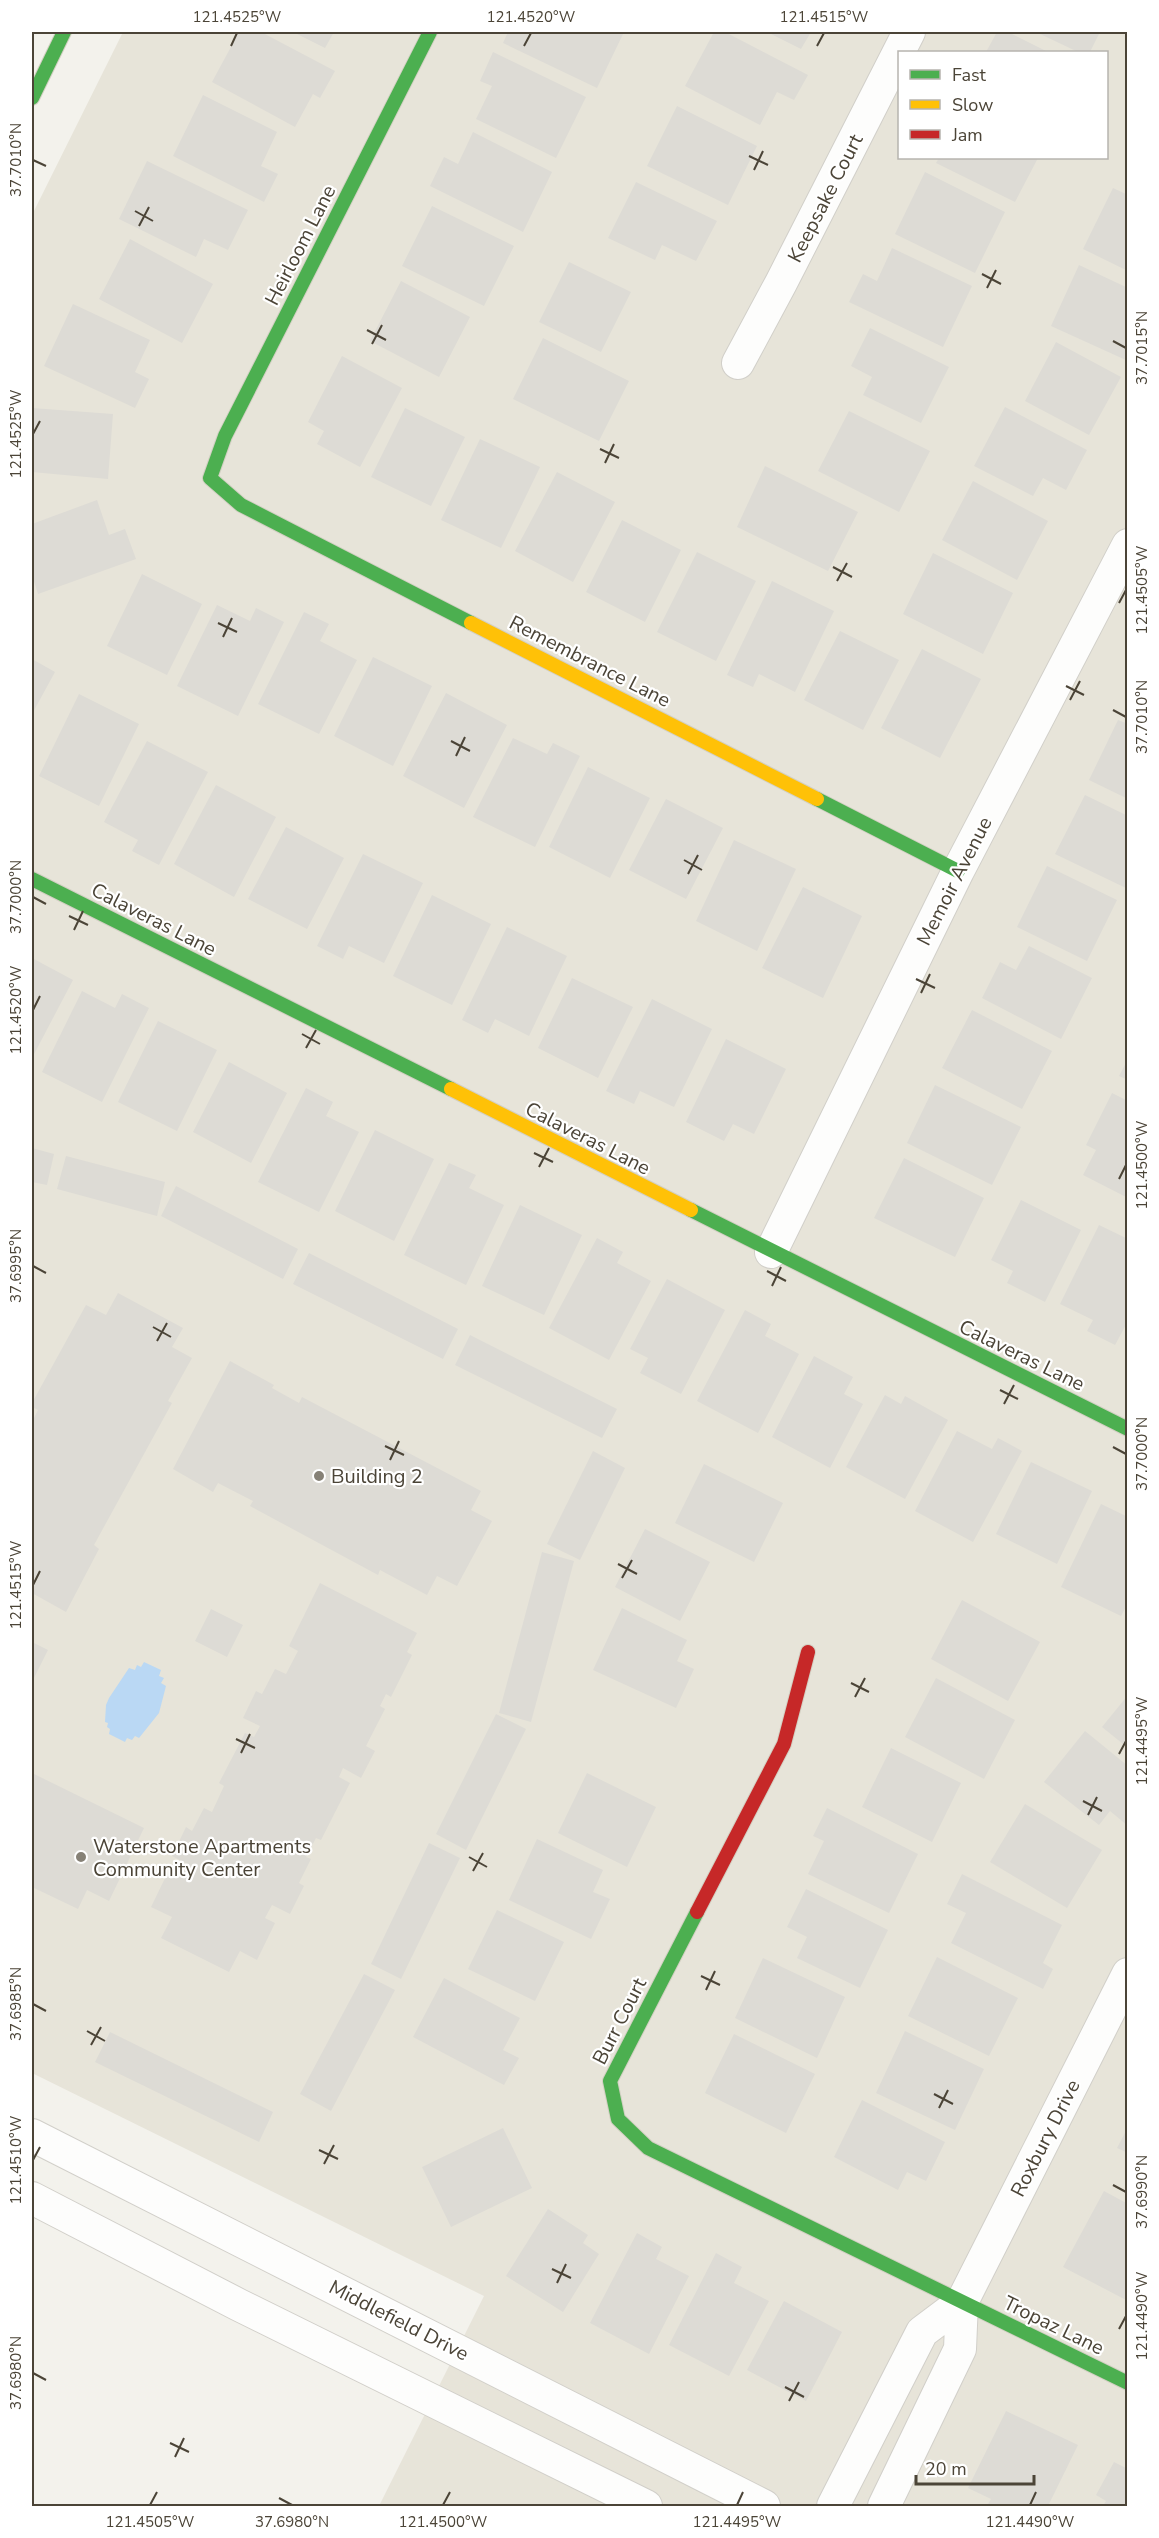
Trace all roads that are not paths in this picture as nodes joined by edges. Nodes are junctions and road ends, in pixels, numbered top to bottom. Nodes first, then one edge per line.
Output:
1 (64, 32) edge
2 (430, 32) edge
3 (909, 32) edge
4 (899, 51) edge
5 (898, 54) edge
6 (32, 98) edge
7 (738, 363) dead end
8 (210, 478) joint
9 (1128, 545) edge
10 (958, 871) junction
11 (32, 879) edge
12 (771, 1252) junction
13 (1128, 1430) edge
14 (808, 1652) dead end
15 (1128, 1974) edge
16 (32, 2135) edge
17 (32, 2198) edge
18 (962, 2302) junction
19 (1128, 2383) edge
20 (646, 2506) edge
21 (764, 2506) edge
22 (833, 2506) edge
23 (884, 2506) edge

1 - 6 street
2 - 8 street, Heirloom Lane
3 - 4 street, Keepsake Court
5 - 7 street, Keepsake Court
8 - 10 street, Remembrance Lane
9 - 10 street, Memoir Avenue
10 - 12 street, Memoir Avenue
11 - 12 street, Calaveras Lane
12 - 13 street, Calaveras Lane
14 - 18 street, Burr Court
15 - 18 street, Roxbury Drive
16 - 21 street, Middlefield Drive
17 - 20 street
18 - 19 street, Tropaz Lane
18 - 22 street, Roxbury Drive
18 - 23 street, Roxbury Drive

